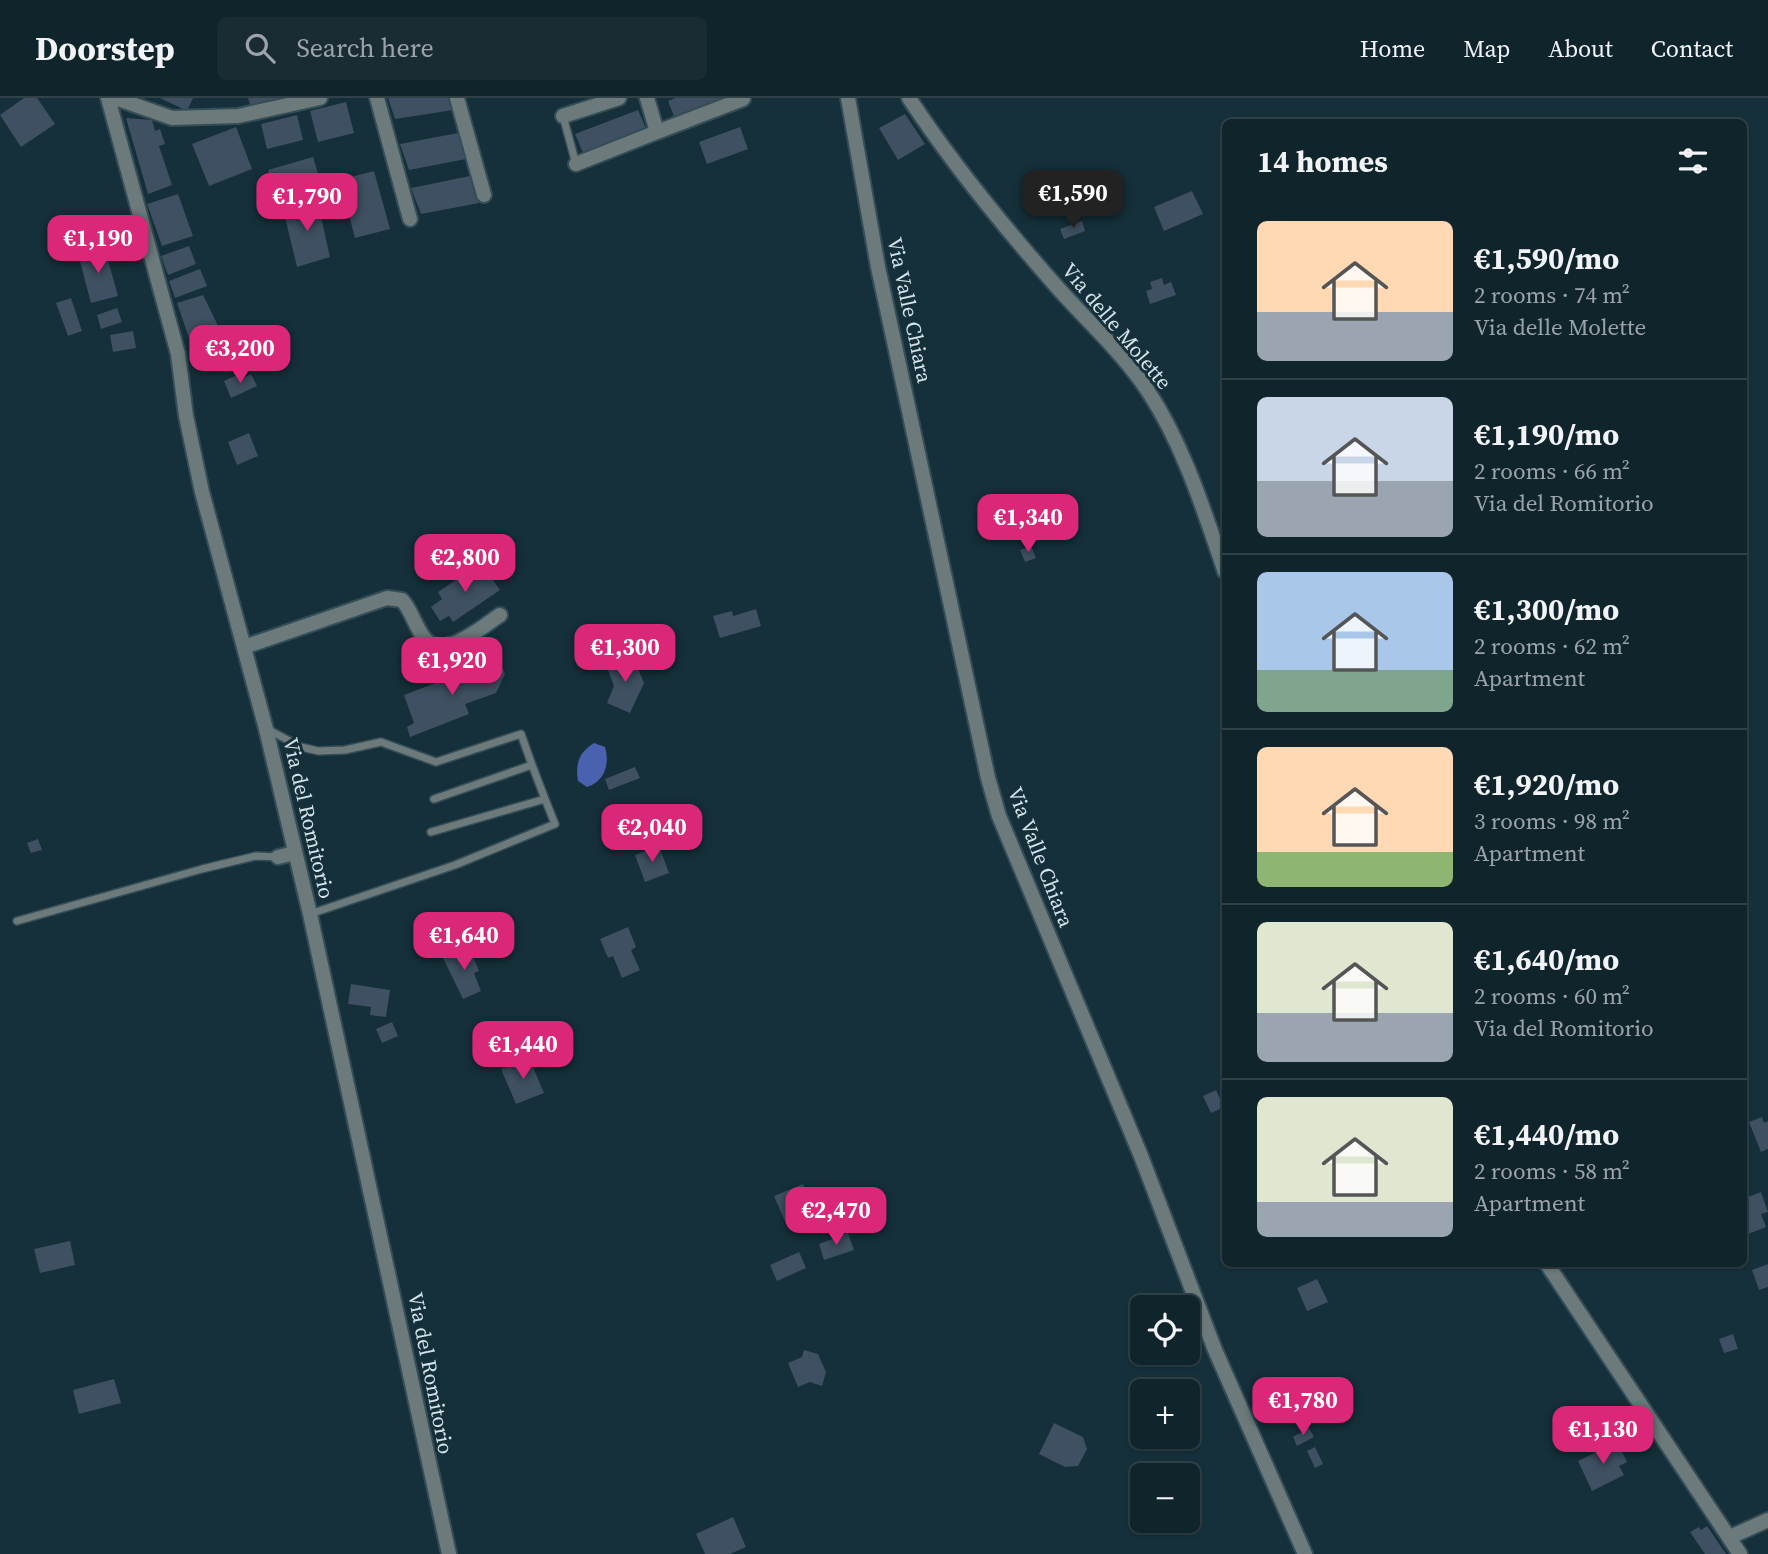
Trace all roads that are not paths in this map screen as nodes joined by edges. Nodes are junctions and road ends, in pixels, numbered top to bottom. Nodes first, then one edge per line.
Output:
1 (108, 98) edge
2 (115, 98) edge
3 (320, 98) edge
4 (377, 98) edge
5 (457, 98) edge
6 (619, 98) edge
7 (647, 98) edge
8 (848, 98) edge
9 (909, 98) edge
10 (743, 99) edge
11 (563, 116) joint
12 (657, 132) junction
13 (576, 164) joint
14 (484, 195) dead end
15 (410, 219) dead end
16 (1222, 564) edge
17 (500, 615) dead end
18 (244, 647) junction
19 (266, 729) junction
20 (532, 765) junction
21 (434, 799) dead end
22 (545, 799) junction
23 (431, 832) dead end
24 (295, 853) junction
25 (278, 857) joint
26 (310, 914) junction
27 (17, 921) dead end
28 (1549, 1267) edge
29 (1768, 1520) edge
30 (1730, 1537) junction
31 (449, 1554) edge
32 (1305, 1554) edge
33 (1740, 1554) edge

1 - 18 street, Via del Romitorio
2 - 3 street
4 - 15 street
5 - 14 street
6 - 11 street
7 - 12 street
8 - 32 street, Via Valle Chiara
9 - 16 street, Via delle Molette
10 - 12 street
11 - 13 lane
12 - 13 street
17 - 18 street
18 - 19 street, Via del Romitorio
19 - 20 lane
19 - 24 street, Via del Romitorio
20 - 21 lane
20 - 22 lane
22 - 23 lane
22 - 26 lane
24 - 25 street
24 - 26 street, Via del Romitorio
25 - 27 lane
26 - 31 street, Via del Romitorio
28 - 30 street
29 - 30 street
30 - 33 street

